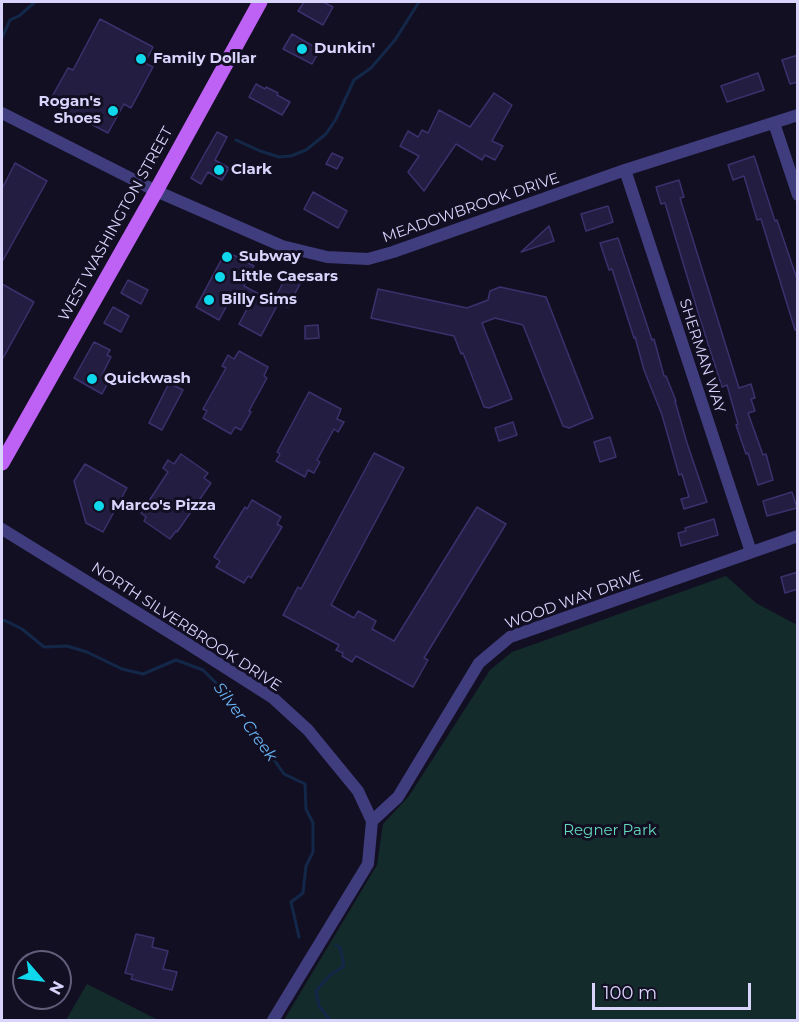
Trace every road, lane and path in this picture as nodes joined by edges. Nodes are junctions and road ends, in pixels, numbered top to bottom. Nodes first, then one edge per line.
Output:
1 (260, 2) edge
2 (2, 112) edge
3 (798, 115) edge
4 (774, 123) junction
5 (625, 170) junction
6 (156, 191) junction
7 (798, 195) edge
8 (2, 463) edge
9 (2, 529) edge
10 (798, 536) edge
11 (751, 552) junction
12 (372, 821) junction
13 (273, 1020) edge

1 - 6 main road, WEST WASHINGTON STREET
2 - 6 street, MEADOWBROOK DRIVE
3 - 4 street, MEADOWBROOK DRIVE
4 - 5 street, MEADOWBROOK DRIVE
4 - 7 street
5 - 6 street, MEADOWBROOK DRIVE
5 - 11 street, SHERMAN WAY
6 - 8 main road, WEST WASHINGTON STREET
9 - 12 street, NORTH SILVERBROOK DRIVE
10 - 11 street, WOOD WAY DRIVE
11 - 12 street, WOOD WAY DRIVE
12 - 13 street

